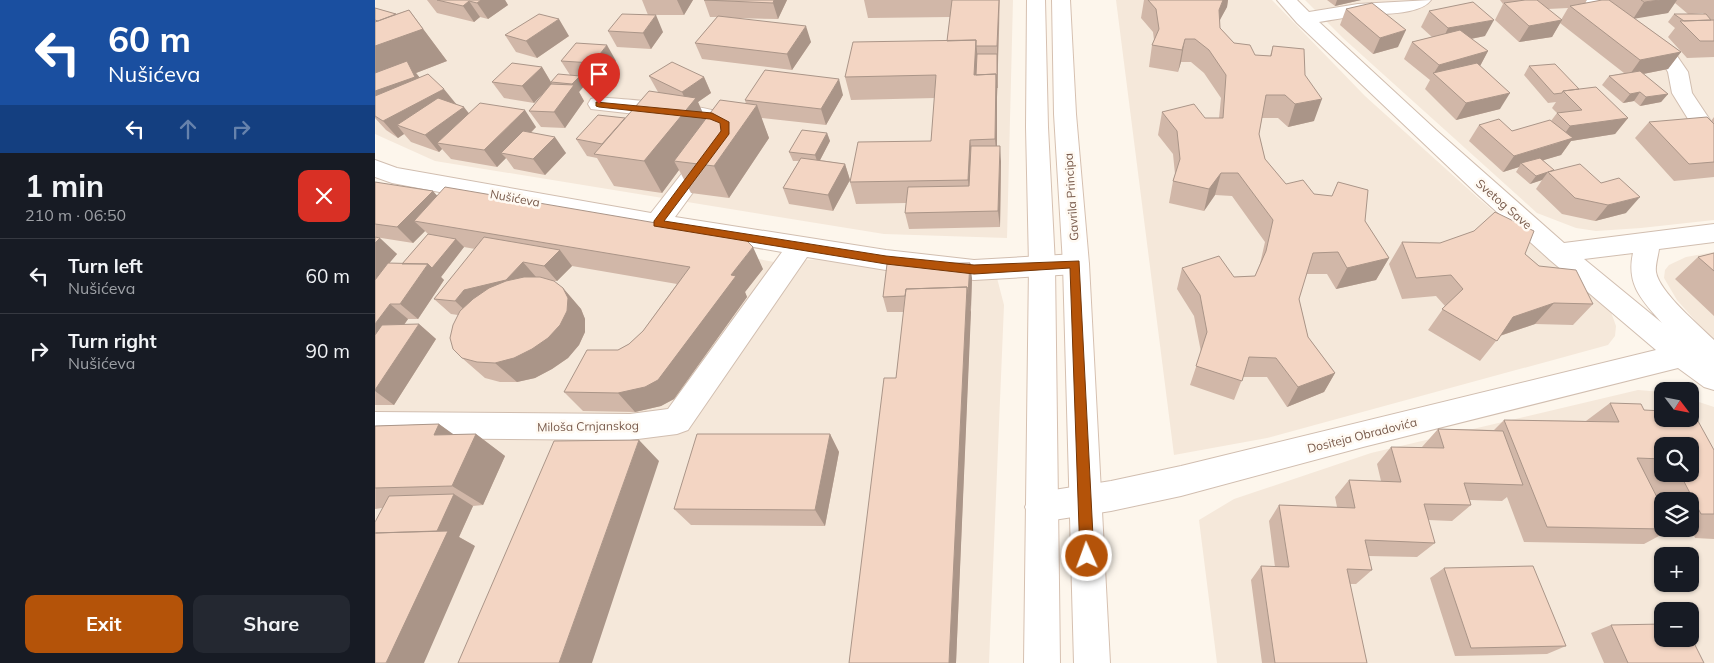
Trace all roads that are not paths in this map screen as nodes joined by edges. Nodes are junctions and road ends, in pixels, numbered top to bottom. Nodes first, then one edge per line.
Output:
1 (1061, 0) edge
2 (1286, 0) edge
3 (1422, 0) edge
4 (1591, 0) edge
5 (1036, 8) edge
6 (1305, 19) junction
7 (599, 104) dead end
8 (1714, 143) edge
9 (375, 168) edge
10 (657, 223) junction
11 (1714, 233) edge
12 (1648, 241) junction
13 (800, 247) junction
14 (1559, 253) junction
15 (1076, 264) junction
16 (1042, 265) junction
17 (1682, 355) junction
18 (1714, 359) edge
19 (1714, 378) edge
20 (375, 425) edge
21 (1085, 502) junction
22 (1041, 507) junction
23 (1042, 663) edge
24 (1092, 663) edge

1 - 15 street, Gavrila Principa
2 - 6 street, Svetog Save
3 - 6 street
4 - 8 street
5 - 16 street
6 - 14 street, Svetog Save
7 - 10 street
9 - 10 street, Nušićeva
10 - 13 street, Nušićeva
11 - 12 street
12 - 14 street
12 - 18 street
13 - 16 street, Nušićeva
13 - 20 street, Miloša Crnjanskog
14 - 17 street, Svetog Save
15 - 16 street, Nušićeva
15 - 21 street, Gavrila Principa
16 - 22 street
17 - 19 street, Svetog Save
17 - 21 street, Dositeja Obradovića
21 - 22 street, Dositeja Obradovića
21 - 24 street, Gavrila Principa
22 - 23 street

